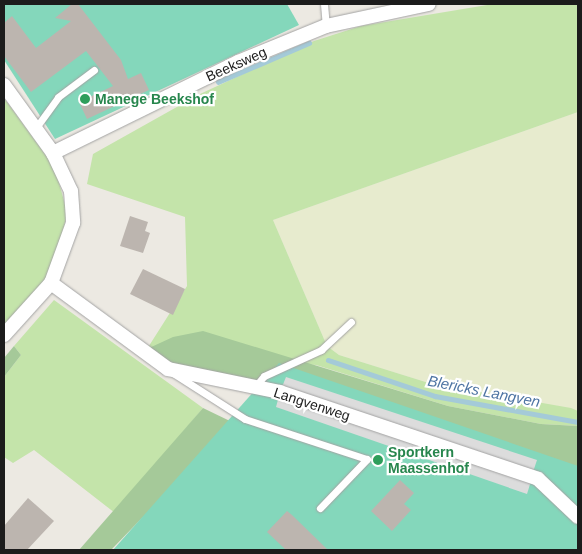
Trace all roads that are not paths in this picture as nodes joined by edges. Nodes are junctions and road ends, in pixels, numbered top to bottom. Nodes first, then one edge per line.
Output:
1 (324, 4) edge
2 (429, 4) edge
3 (326, 26) junction
4 (94, 70) dead end
5 (4, 85) edge
6 (35, 129) junction
7 (53, 153) junction
8 (50, 283) junction
9 (351, 322) dead end
10 (4, 335) edge
11 (168, 369) junction
12 (255, 387) junction
13 (320, 508) dead end
14 (578, 517) edge

1 - 3 lane
2 - 3 street, Beeksweg
3 - 7 street, Beeksweg
4 - 6 lane
5 - 6 street
6 - 7 street
7 - 8 street
8 - 10 street
8 - 11 street, Langvenweg
9 - 12 lane
11 - 12 street, Langvenweg
11 - 13 lane
12 - 14 street, Langvenweg

